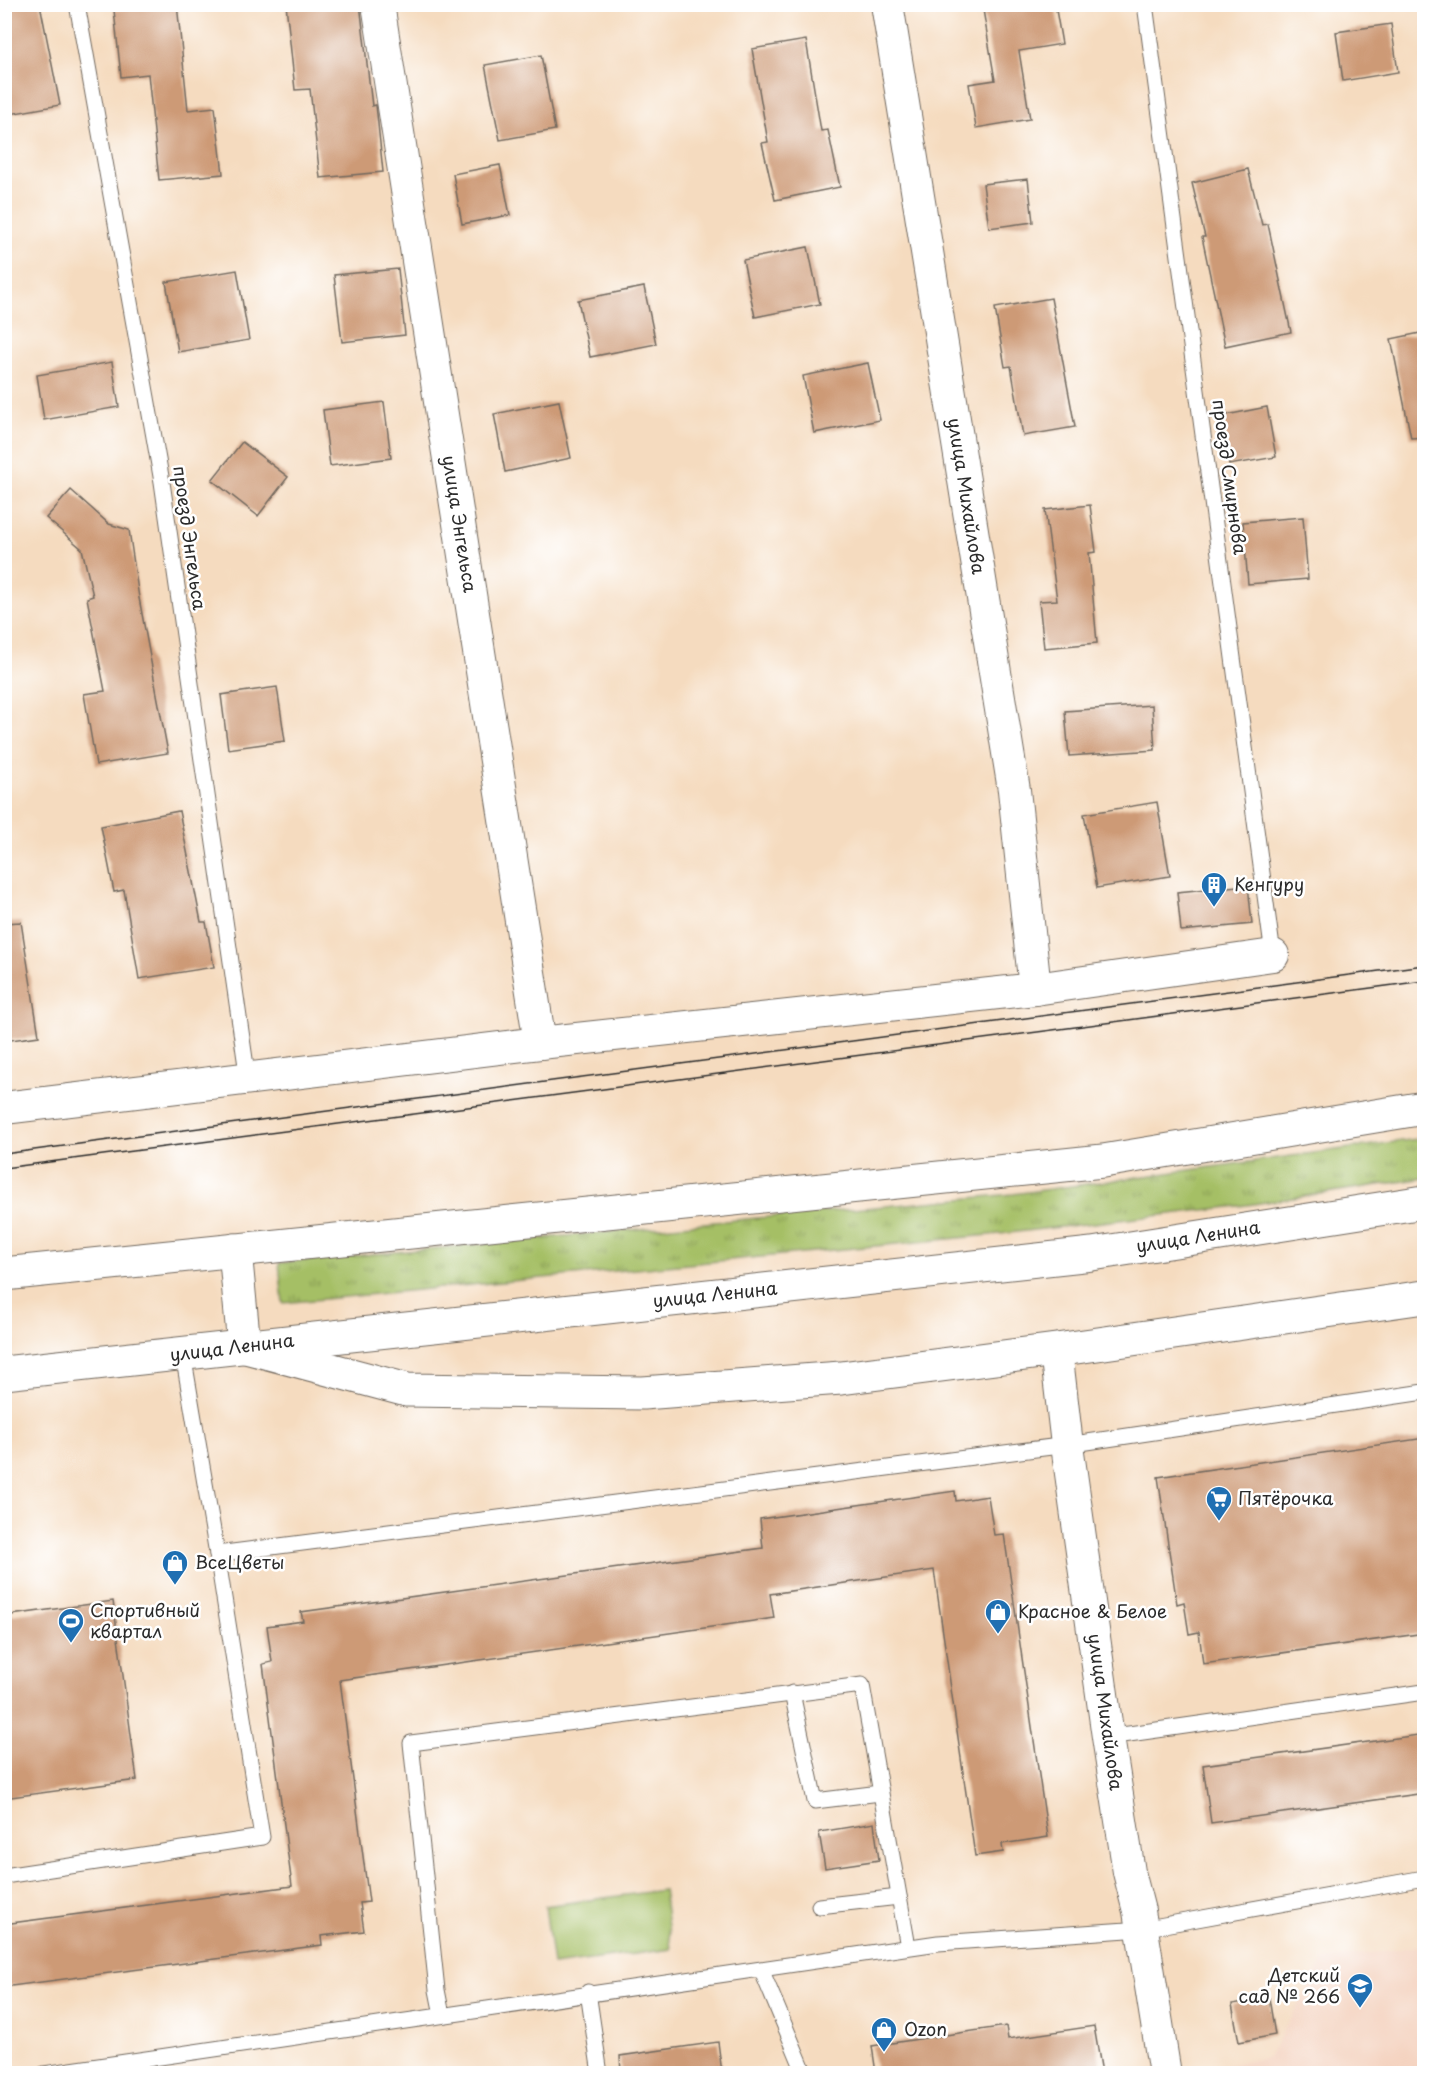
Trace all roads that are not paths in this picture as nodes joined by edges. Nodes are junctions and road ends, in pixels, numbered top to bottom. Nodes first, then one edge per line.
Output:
1 (76, 4) edge
2 (378, 4) edge
3 (886, 4) edge
4 (1145, 4) edge
5 (1273, 956) joint
6 (1035, 989) junction
7 (540, 1044) junction
8 (248, 1080) junction
9 (4, 1108) edge
10 (1425, 1108) edge
11 (1425, 1202) edge
12 (235, 1250) junction
13 (4, 1274) edge
14 (1425, 1297) edge
15 (244, 1346) junction
16 (1056, 1350) junction
17 (183, 1354) junction
18 (4, 1373) edge
19 (1425, 1392) edge
20 (1067, 1445) junction
21 (217, 1554) junction
22 (1425, 1692) edge
23 (792, 1693) junction
24 (1107, 1737) junction
25 (880, 1793) junction
26 (4, 1876) edge
27 (1425, 1878) edge
28 (899, 1897) junction
29 (819, 1906) dead end
30 (1142, 1929) junction
31 (908, 1947) junction
32 (761, 1969) junction
33 (588, 1992) junction
34 (442, 2015) junction
35 (44, 2073) edge
36 (600, 2073) edge
37 (805, 2073) edge
38 (1164, 2073) edge

1 - 8 lane, проезд Энгельса
2 - 7 street, улица Энгельса
3 - 6 street, улица Михайлова
4 - 5 lane, проезд Смирнова
5 - 6 street
6 - 7 street
7 - 8 street
8 - 9 street
10 - 12 main road
11 - 15 main road, улица Ленина
12 - 13 main road
12 - 15 main road
14 - 16 main road
15 - 16 main road
15 - 17 main road, улица Ленина
16 - 20 street, улица Михайлова
17 - 18 main road, улица Ленина
17 - 21 lane
19 - 20 lane
20 - 21 lane
20 - 24 street, улица Михайлова
21 - 26 lane
22 - 24 lane
23 - 25 lane
23 - 25 lane
23 - 34 lane
24 - 30 street, улица Михайлова
25 - 28 lane
27 - 30 lane
28 - 29 lane
28 - 31 lane
30 - 31 lane
30 - 38 street, улица Михайлова
31 - 32 lane
32 - 33 lane
32 - 37 lane
33 - 34 lane
33 - 36 lane
34 - 35 lane

